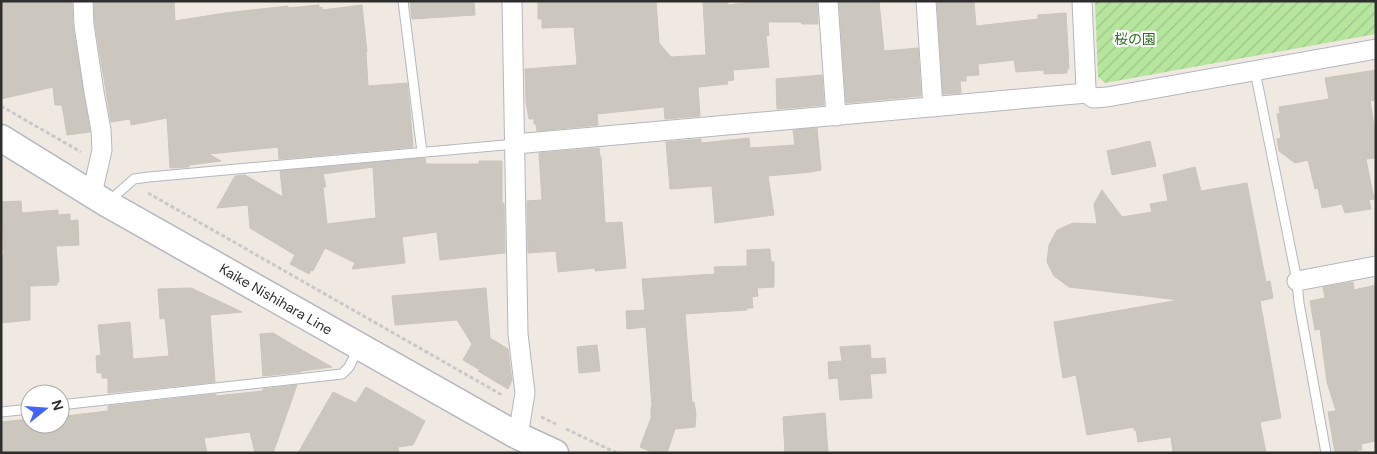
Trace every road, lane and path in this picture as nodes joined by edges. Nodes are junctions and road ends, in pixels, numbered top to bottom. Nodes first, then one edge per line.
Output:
1 (83, 1) edge
2 (403, 1) edge
3 (512, 1) edge
4 (828, 1) edge
5 (926, 1) edge
6 (1082, 1) edge
7 (1376, 49) edge
8 (1255, 71) junction
9 (1088, 94) junction
10 (1, 106) edge
11 (933, 107) junction
12 (836, 116) junction
13 (1, 138) edge
14 (515, 144) junction
15 (422, 152) junction
16 (99, 163) junction
17 (145, 191) dead end
18 (99, 198) junction
19 (1376, 266) edge
20 (1297, 281) junction
21 (360, 346) junction
22 (502, 395) dead end
23 (70, 404) edge
24 (20, 409) edge
25 (1, 412) edge
26 (540, 416) dead end
27 (519, 440) junction
28 (555, 453) edge
29 (617, 453) edge
30 (1326, 453) edge

1 - 16 street
2 - 15 lane
3 - 14 street
4 - 12 street
5 - 11 street
6 - 9 street
7 - 8 street
8 - 9 street
8 - 20 lane
9 - 11 street
10 - 16 path
11 - 12 street
12 - 14 street
13 - 18 main road, Kaike Nishihara Line
14 - 15 lane
14 - 27 street
15 - 18 lane
16 - 18 street
17 - 22 path
18 - 21 main road, Kaike Nishihara Line
19 - 20 street
20 - 30 lane
21 - 23 lane
21 - 27 main road, Kaike Nishihara Line
24 - 25 lane
26 - 29 path
27 - 28 main road, Kaike Nishihara Line

